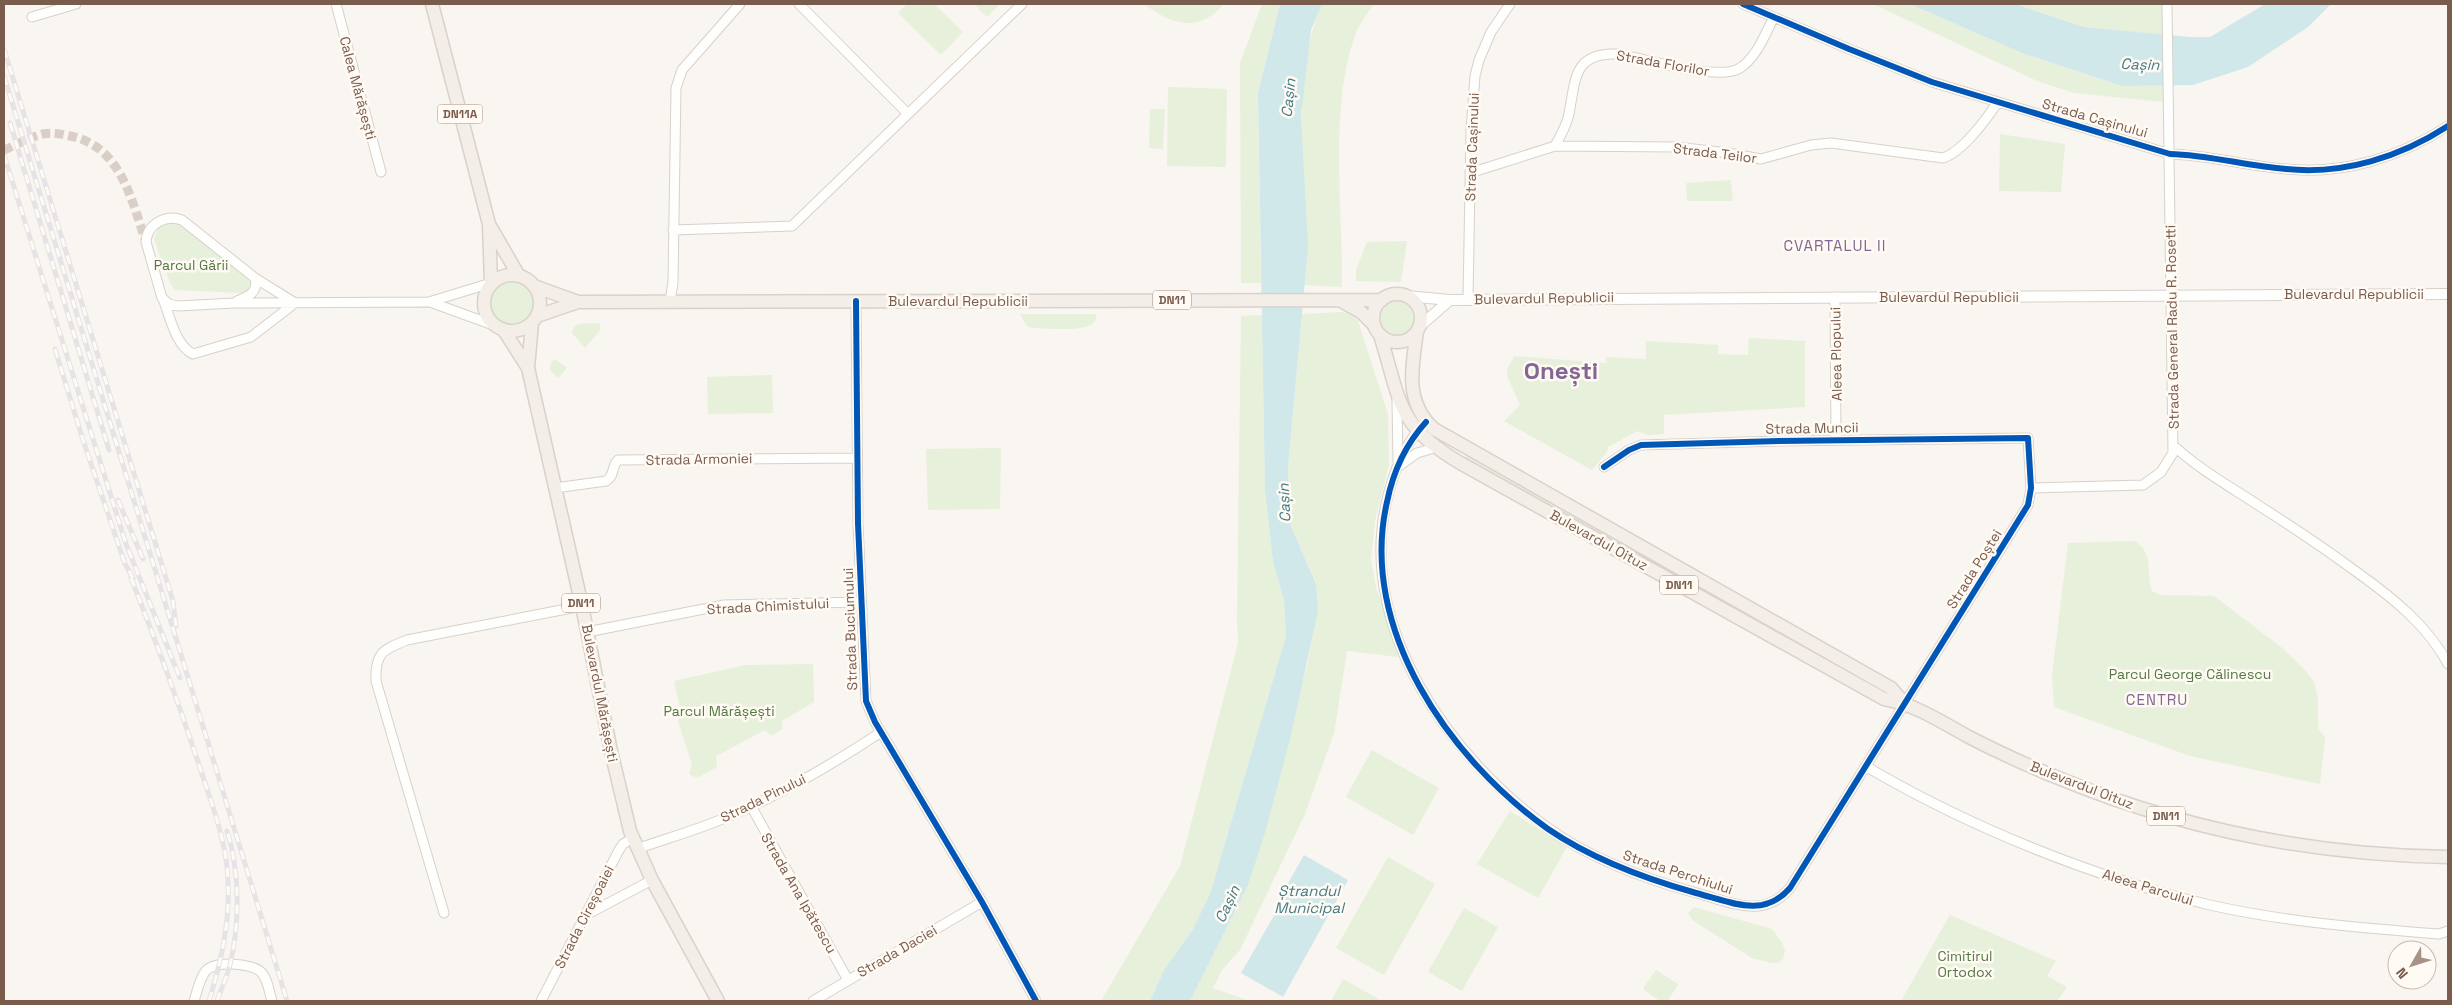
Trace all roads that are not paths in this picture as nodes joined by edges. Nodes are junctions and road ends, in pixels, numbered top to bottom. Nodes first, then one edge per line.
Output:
1 (76, 4) edge
2 (336, 4) edge
3 (432, 4) edge
4 (740, 4) edge
5 (799, 4) edge
6 (1022, 4) edge
7 (1510, 4) edge
8 (1743, 4) edge
9 (2168, 4) edge
10 (32, 17) dead end
11 (1774, 17) junction
12 (1997, 102) junction
13 (907, 113) junction
14 (2448, 126) edge
15 (1555, 146) junction
16 (2170, 154) junction
17 (381, 172) dead end
18 (1470, 173) junction
19 (489, 224) junction
20 (673, 230) junction
21 (519, 276) junction
22 (255, 278) junction
23 (491, 284) junction
24 (534, 286) junction
25 (2448, 294) edge
26 (1406, 296) junction
27 (2172, 296) junction
28 (1835, 297) junction
29 (162, 298) junction
30 (1468, 299) junction
31 (1338, 300) junction
32 (1382, 300) junction
33 (1450, 300) junction
34 (856, 301) junction
35 (430, 302) junction
36 (578, 302) junction
37 (670, 302) junction
38 (234, 303) junction
39 (295, 303) junction
40 (534, 319) junction
41 (499, 327) junction
42 (1418, 328) junction
43 (1377, 330) junction
44 (528, 368) junction
45 (1396, 394) junction
46 (1422, 427) junction
47 (2028, 438) joint
48 (1836, 440) junction
49 (2174, 446) junction
50 (1438, 447) junction
51 (1465, 448) junction
52 (857, 458) junction
53 (1457, 460) junction
54 (1604, 467) dead end
55 (1398, 468) junction
56 (555, 488) junction
57 (2031, 488) junction
58 (1630, 540) junction
59 (1623, 554) junction
60 (861, 602) junction
61 (582, 606) junction
62 (587, 632) junction
63 (2448, 664) edge
64 (1904, 703) junction
65 (881, 732) junction
66 (1867, 767) junction
67 (751, 806) junction
68 (635, 844) junction
69 (2448, 857) edge
70 (652, 880) junction
71 (982, 902) junction
72 (444, 913) dead end
73 (586, 915) junction
74 (2448, 931) edge
75 (848, 980) junction
76 (194, 1001) edge
77 (272, 1001) edge
78 (541, 1001) edge
79 (718, 1001) edge
80 (813, 1001) edge
81 (1036, 1001) edge

1 - 10 street
2 - 17 street, Calea Mărășești
3 - 19 main road, DN11A
4 - 20 street
5 - 13 street
6 - 13 street
7 - 18 street, Strada Cașinului
8 - 11 street, Strada Cașinului
9 - 16 street, Strada General Radu R. Rosetti
11 - 12 street, Strada Cașinului
11 - 15 street, Strada Florilor
12 - 15 street, Strada Teilor
12 - 16 street, Strada Cașinului
13 - 20 street
14 - 16 street, Strada Cașinului
15 - 18 street, Strada Teilor
16 - 27 street, Strada General Radu R. Rosetti
18 - 30 street, Strada Cașinului
19 - 21 main road, DN11A
19 - 23 main road
20 - 37 street
21 - 23 main road
21 - 24 main road, DN11
22 - 29 street
22 - 38 street
22 - 39 street
23 - 35 street
23 - 41 main road, DN11
24 - 36 main road, DN11
24 - 40 main road, DN11
25 - 27 street, Bulevardul Republicii
26 - 32 main road, DN11
26 - 33 street, Bulevardul Republicii
26 - 42 main road, DN11
27 - 28 street, Bulevardul Republicii
27 - 49 street, Strada General Radu R. Rosetti
28 - 30 street, Bulevardul Republicii
28 - 48 street, Aleea Plopului
29 - 38 street
29 - 39 street
30 - 33 street, Bulevardul Republicii
31 - 32 main road, Bulevardul Republicii / DN11
31 - 34 main road, Bulevardul Republicii / DN11
31 - 43 main road, Bulevardul Republicii / DN11
32 - 43 main road
33 - 42 street
34 - 37 main road, Bulevardul Republicii / DN11
34 - 52 street, Strada Buciumului
35 - 39 street
35 - 41 street
36 - 37 main road, Bulevardul Republicii / DN11
36 - 40 main road, DN11
38 - 39 street
40 - 41 main road, DN11
40 - 44 main road, Bulevardul Mărășești / DN11
41 - 44 main road, Bulevardul Mărășești / DN11
42 - 43 main road, DN11
42 - 46 main road, Bulevardul Oituz / DN11
43 - 45 main road, Bulevardul Oituz / DN11
44 - 56 main road, Bulevardul Mărășești / DN11
45 - 46 main road, Bulevardul Oituz / DN11
45 - 55 street, Strada Perchiului
46 - 50 main road, Bulevardul Oituz / DN11
46 - 51 main road, Bulevardul Oituz / DN11
46 - 55 street, Strada Perchiului
47 - 48 street, Strada Muncii
47 - 57 street, Strada Poștei
48 - 54 street, Strada Muncii
49 - 57 street
49 - 63 street, Strada General Radu R. Rosetti
50 - 53 main road, Bulevardul Oituz / DN11
50 - 55 street
51 - 53 main road
51 - 58 main road, Bulevardul Oituz / DN11
52 - 56 street, Strada Armoniei
52 - 60 street, Strada Buciumului
53 - 59 main road, Bulevardul Oituz / DN11
55 - 66 street, Strada Perchiului
56 - 61 main road, Bulevardul Mărășești / DN11
57 - 64 street, Strada Poștei
58 - 59 street, Bulevardul Oituz
58 - 64 main road, Bulevardul Oituz / DN11
59 - 64 main road, Bulevardul Oituz / DN11
60 - 62 street, Strada Chimistului
60 - 65 street, Strada Buciumului
61 - 62 main road, Bulevardul Mărășești / DN11
61 - 72 street
62 - 68 main road, Bulevardul Mărășești / DN11
64 - 66 street, Strada Perchiului
64 - 69 main road, Bulevardul Oituz / DN11
65 - 67 street, Strada Pinului
65 - 71 street, Strada Buciumului
66 - 74 street, Aleea Parcului
67 - 68 street, Strada Pinului
67 - 75 street, Strada Ana Ipătescu
68 - 70 main road, Bulevardul Mărășești / DN11
68 - 73 street, Strada Cireșoaiei
70 - 73 street
70 - 79 main road, Bulevardul Mărășești / DN11
71 - 75 street, Strada Daciei
71 - 81 street, Strada Buciumului
73 - 78 street, Strada Cireșoaiei
75 - 80 street, Strada Daciei
76 - 77 street

